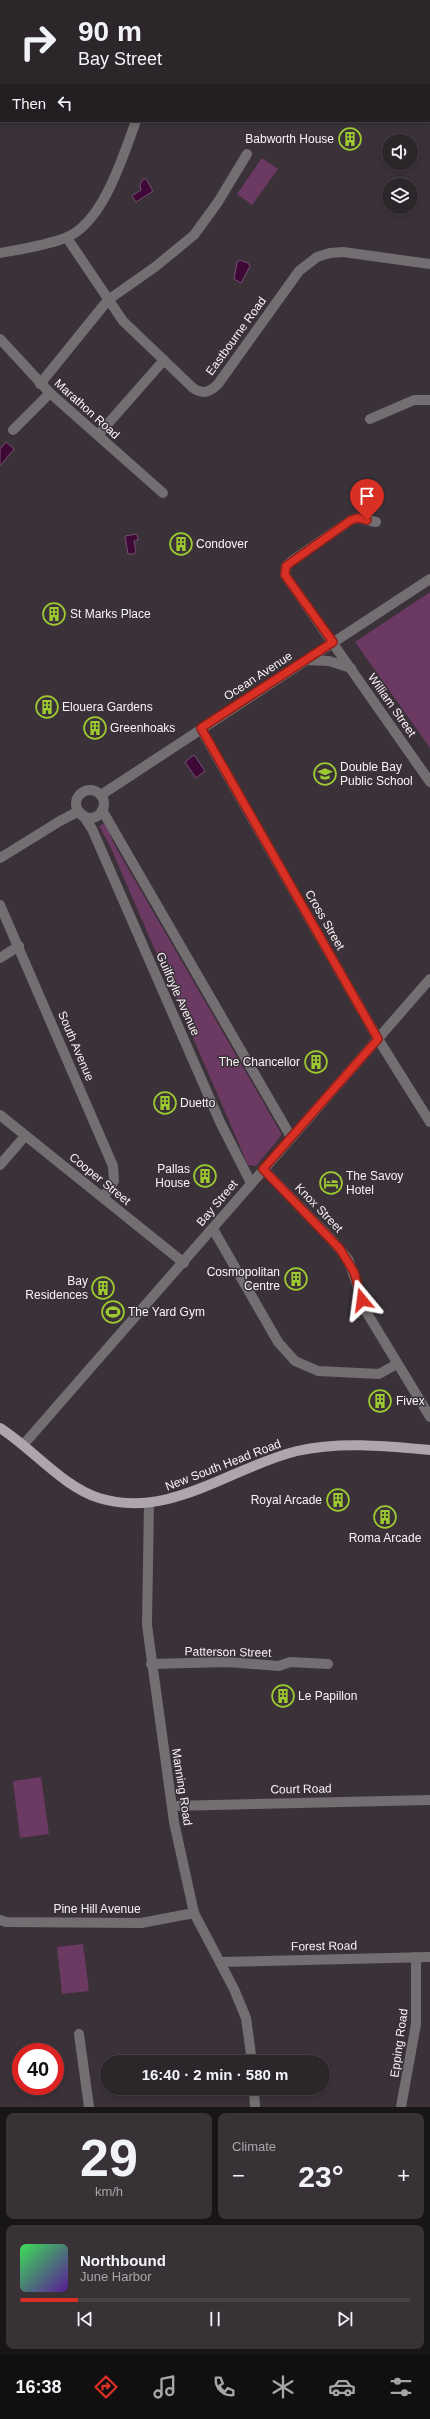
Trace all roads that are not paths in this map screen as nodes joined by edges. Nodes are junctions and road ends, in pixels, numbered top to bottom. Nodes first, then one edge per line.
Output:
1 (136, 122) edge
2 (247, 154) dead end
3 (67, 238) junction
4 (0, 253) edge
5 (430, 264) edge
6 (108, 300) junction
7 (0, 339) edge
8 (164, 360) junction
9 (40, 384) junction
10 (50, 393) junction
11 (430, 400) edge
12 (370, 419) dead end
13 (13, 430) dead end
14 (98, 435) junction
15 (163, 493) dead end
16 (376, 522) dead end
17 (430, 579) edge
18 (333, 642) junction
19 (306, 660) junction
20 (351, 668) junction
21 (201, 728) junction
22 (430, 782) edge
23 (101, 795) junction
24 (102, 810) junction
25 (81, 813) junction
26 (0, 858) edge
27 (0, 905) edge
28 (19, 946) junction
29 (0, 958) edge
30 (430, 979) edge
31 (378, 1039) junction
32 (0, 1115) edge
33 (430, 1122) edge
34 (25, 1136) junction
35 (291, 1137) junction
36 (0, 1165) edge
37 (263, 1169) junction
38 (251, 1183) junction
39 (103, 1198) junction
40 (213, 1229) junction
41 (184, 1263) junction
42 (397, 1364) junction
43 (430, 1417) edge
44 (0, 1428) edge
45 (24, 1444) junction
46 (430, 1450) edge
47 (150, 1503) junction
48 (151, 1664) junction
49 (328, 1664) dead end
50 (430, 1800) edge
51 (172, 1806) junction
52 (194, 1913) junction
53 (0, 1920) edge
54 (416, 1957) junction
55 (430, 1957) edge
56 (220, 1962) junction
57 (79, 2034) dead end
58 (251, 2055) edge
59 (254, 2095) edge
60 (89, 2107) edge
61 (255, 2107) edge
62 (401, 2107) edge

1 - 3 street
2 - 6 street
3 - 4 street
3 - 6 street, Eastbourne Road
5 - 8 street, Eastbourne Road
6 - 8 street, Eastbourne Road
6 - 9 street
7 - 9 street, Marathon Road
8 - 14 street
9 - 10 street, Marathon Road
10 - 13 street
10 - 14 street, Marathon Road
11 - 12 street
14 - 15 street, Marathon Road
16 - 18 street, William Street
17 - 18 street, Ocean Avenue
18 - 19 street, Ocean Avenue
18 - 20 street, William Street
19 - 20 street
19 - 21 street, Ocean Avenue
20 - 22 street, William Street
21 - 23 street, Ocean Avenue
21 - 31 street, Cross Street
23 - 24 street
23 - 25 street
24 - 25 street
24 - 35 street, Guilfoyle Avenue
25 - 26 street
25 - 38 street, Guilfoyle Avenue
27 - 28 street, South Avenue
28 - 29 street
28 - 39 street, South Avenue
30 - 31 street, Bay Street
31 - 33 street, Cross Street
31 - 35 street, Bay Street
32 - 34 street, Cooper Street
34 - 36 street
34 - 39 street, Cooper Street
35 - 37 street, Bay Street
37 - 38 street, Bay Street
37 - 42 street, Knox Street
38 - 40 street, Bay Street
39 - 41 street, Cooper Street
40 - 41 street, Bay Street
40 - 42 street
41 - 45 street, Bay Street
42 - 43 street, Knox Street
44 - 45 main road, New South Head Road
45 - 47 main road, New South Head Road
46 - 47 main road, New South Head Road
47 - 48 street, Manning Road
48 - 49 street, Patterson Street
48 - 51 street, Manning Road
50 - 51 street, Court Road
51 - 52 street, Manning Road
52 - 53 street, Pine Hill Avenue
52 - 56 street, Manning Road
54 - 55 street, Forest Road
54 - 56 street, Forest Road
54 - 62 street, Epping Road
56 - 58 street, Manning Road
57 - 60 street
59 - 61 street

